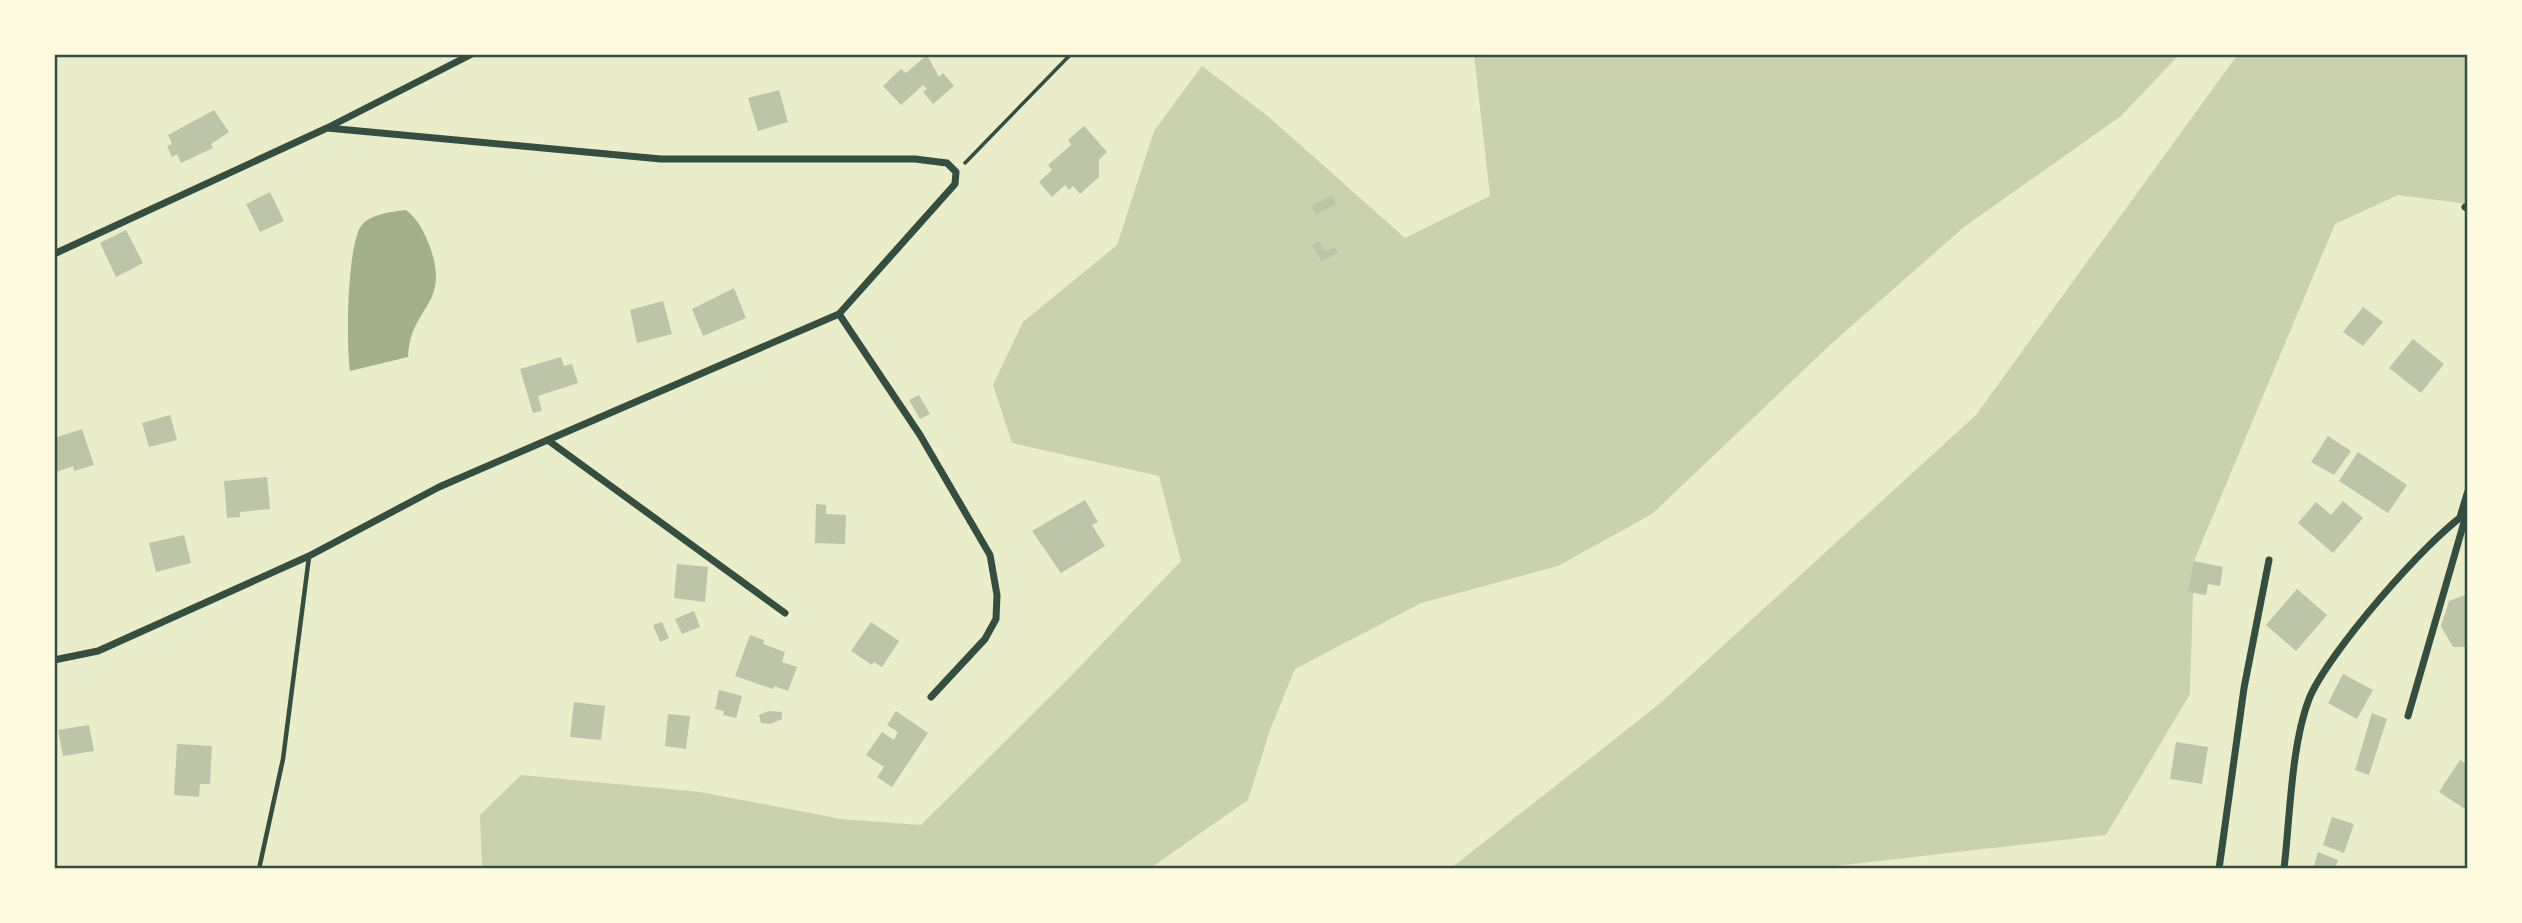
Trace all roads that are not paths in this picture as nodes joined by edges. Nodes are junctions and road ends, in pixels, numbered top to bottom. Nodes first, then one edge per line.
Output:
1 (472, 54) edge
2 (327, 128) junction
3 (54, 254) edge
4 (839, 314) junction
5 (549, 440) junction
6 (2468, 491) edge
7 (2465, 514) edge
8 (309, 556) junction
9 (2269, 561) dead end
10 (785, 613) dead end
11 (54, 660) edge
12 (931, 697) dead end
13 (2408, 716) dead end
14 (258, 869) edge
15 (2220, 869) edge
16 (2284, 869) edge

1 - 2 street
2 - 3 street
2 - 4 street
4 - 5 street
4 - 12 street
5 - 8 street
5 - 10 street
6 - 7 street
7 - 13 street
7 - 16 street
8 - 11 street
8 - 14 lane
9 - 15 street

